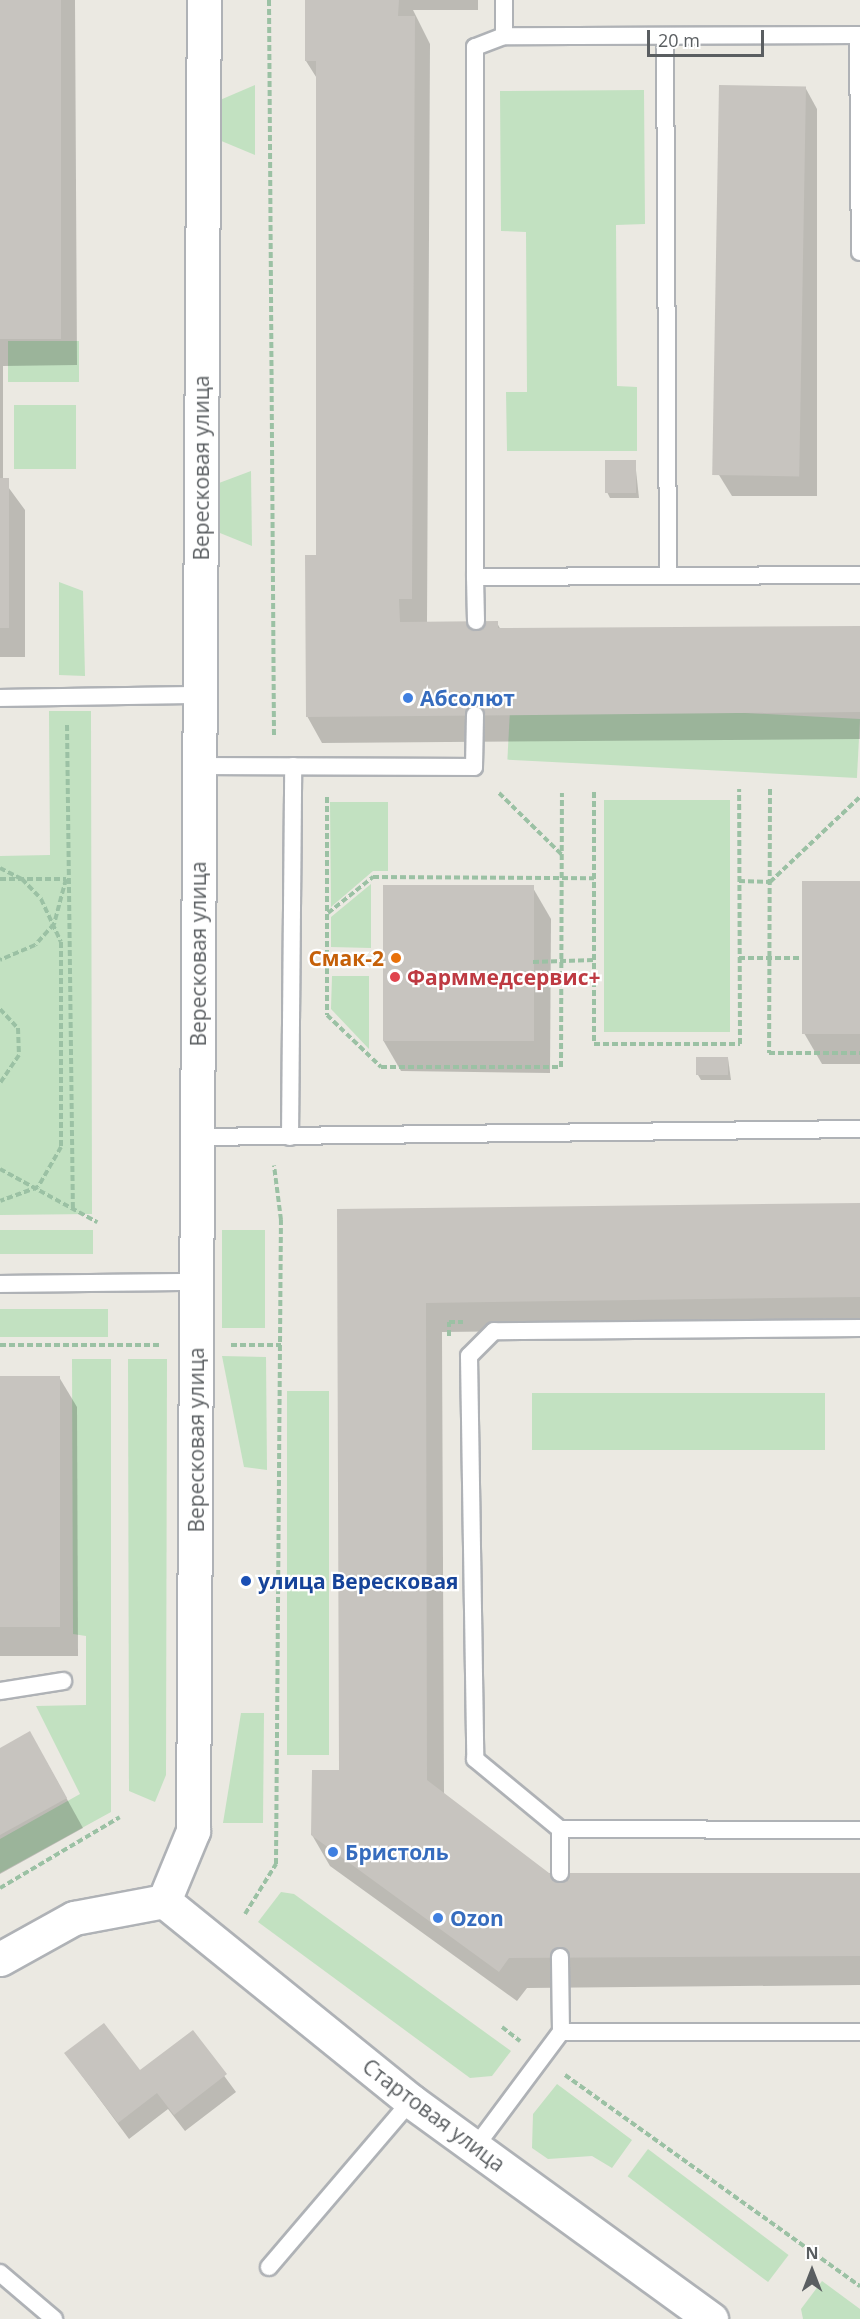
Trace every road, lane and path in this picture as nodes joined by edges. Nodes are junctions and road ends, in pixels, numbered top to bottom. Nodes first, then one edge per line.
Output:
1 (204, 0) edge
2 (504, 0) edge
3 (859, 35) edge
4 (504, 36) junction
5 (666, 36) junction
6 (860, 252) edge
7 (860, 575) edge
8 (475, 576) junction
9 (668, 576) junction
10 (476, 621) dead end
11 (200, 695) junction
12 (95, 696) junction
13 (0, 698) edge
14 (475, 715) dead end
15 (200, 766) junction
16 (293, 766) junction
17 (739, 789) dead end
18 (770, 789) dead end
19 (594, 792) dead end
20 (499, 793) dead end
21 (562, 793) dead end
22 (327, 796) dead end
23 (860, 797) edge
24 (562, 855) junction
25 (0, 868) edge
26 (562, 878) junction
27 (594, 878) junction
28 (0, 879) edge
29 (22, 879) junction
30 (66, 879) junction
31 (739, 881) junction
32 (770, 882) junction
33 (327, 914) junction
34 (54, 924) junction
35 (739, 958) junction
36 (770, 958) junction
37 (802, 958) dead end
38 (0, 960) edge
39 (594, 960) junction
40 (562, 961) junction
41 (533, 962) dead end
42 (0, 1009) edge
43 (860, 1053) edge
44 (0, 1083) edge
45 (860, 1129) edge
46 (197, 1137) junction
47 (290, 1137) junction
48 (0, 1169) edge
49 (38, 1187) junction
50 (0, 1201) edge
51 (73, 1210) junction
52 (97, 1222) dead end
53 (196, 1282) junction
54 (0, 1284) edge
55 (472, 1322) dead end
56 (860, 1328) edge
57 (0, 1345) edge
58 (196, 1345) junction
59 (281, 1345) dead end
60 (449, 1346) dead end
61 (63, 1681) dead end
62 (0, 1691) edge
63 (120, 1817) dead end
64 (560, 1829) junction
65 (860, 1830) edge
66 (560, 1873) dead end
67 (0, 1888) edge
68 (164, 1901) junction
69 (560, 1957) dead end
70 (0, 1959) edge
71 (502, 2026) dead end
72 (561, 2032) junction
73 (860, 2032) edge
74 (542, 2059) junction
75 (411, 2101) junction
76 (476, 2146) junction
77 (269, 2267) dead end
78 (0, 2273) edge
79 (860, 2286) edge
80 (54, 2319) edge
81 (711, 2319) edge

1 - 11 street, Вересковая улица
2 - 4 lane
3 - 5 lane
3 - 6 lane
4 - 5 lane
4 - 8 lane
5 - 9 lane
7 - 9 lane
8 - 9 lane
8 - 10 lane
11 - 12 lane
11 - 15 street, Вересковая улица
12 - 13 lane
12 - 30 path
14 - 16 lane
15 - 16 lane
15 - 46 street, Вересковая улица
16 - 47 lane
17 - 31 path
18 - 32 path
19 - 27 path
20 - 24 path
21 - 24 path
22 - 33 path
23 - 32 path
24 - 26 path
25 - 29 path
26 - 27 path
26 - 33 path
26 - 40 path
27 - 39 path
28 - 29 path
29 - 30 path
29 - 34 path
30 - 34 path
30 - 51 path
31 - 32 path
31 - 35 path
32 - 36 path
33 - 40 path
34 - 38 path
34 - 49 path
35 - 36 path
35 - 39 path
36 - 37 path
36 - 43 path
39 - 40 path
40 - 41 path
42 - 44 path
45 - 47 lane
46 - 47 lane
46 - 53 street, Вересковая улица
48 - 49 path
49 - 50 path
49 - 51 path
51 - 52 path
53 - 54 lane
53 - 58 street, Вересковая улица
55 - 60 path
56 - 64 lane
57 - 58 path
58 - 59 path
58 - 68 street, Вересковая улица
61 - 62 lane
63 - 67 path
64 - 65 lane
64 - 66 lane
68 - 70 street
68 - 75 street, Стартовая улица
69 - 72 lane
71 - 74 path
72 - 73 lane
72 - 74 lane
74 - 76 lane
74 - 79 path
75 - 76 street, Стартовая улица
75 - 77 lane
76 - 81 street, Стартовая улица
78 - 80 lane

